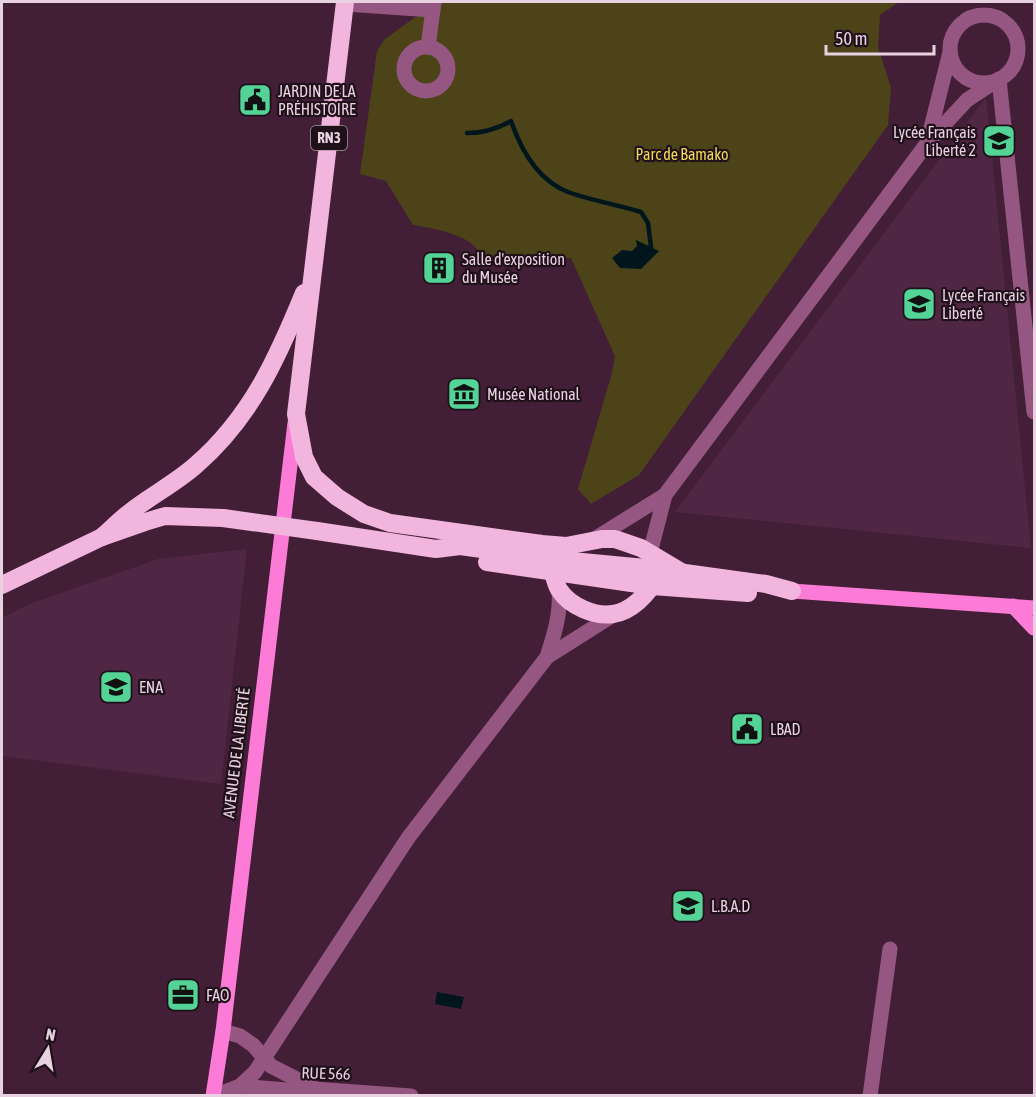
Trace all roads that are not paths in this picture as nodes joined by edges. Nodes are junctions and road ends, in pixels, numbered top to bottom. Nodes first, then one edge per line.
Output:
1 (345, 3) edge
2 (433, 6) edge
3 (428, 47) dead end
4 (950, 52) junction
5 (999, 79) junction
6 (928, 142) junction
7 (312, 275) junction
8 (1035, 412) edge
9 (296, 414) junction
10 (665, 495) junction
11 (102, 537) junction
12 (589, 542) junction
13 (653, 570) junction
14 (558, 574) junction
15 (2, 585) edge
16 (792, 591) junction
17 (1013, 606) junction
18 (1035, 608) edge
19 (615, 614) junction
20 (1035, 628) edge
21 (547, 657) junction
22 (890, 949) dead end
23 (223, 1030) junction
24 (262, 1059) junction
25 (240, 1086) junction
26 (315, 1089) junction
27 (213, 1095) edge
28 (411, 1095) edge
29 (870, 1095) edge

1 - 2 street
1 - 7 highway, RN3
2 - 3 street
4 - 5 street
4 - 5 street
4 - 6 street
5 - 6 street
5 - 8 street
6 - 10 street
7 - 9 highway
7 - 11 highway
9 - 12 highway
9 - 23 main road, AVENUE DE LA LIBERTÉ
10 - 12 street
10 - 13 street
11 - 14 highway, bridge
11 - 15 highway
12 - 13 highway
12 - 14 street
13 - 14 highway
13 - 16 highway
13 - 16 highway
13 - 19 highway
14 - 19 highway
14 - 21 street
16 - 17 main road
17 - 18 main road
17 - 20 main road
19 - 21 street
21 - 24 street
22 - 29 street
23 - 24 street
23 - 27 main road, AVENUE DE LA LIBERTÉ
24 - 25 street
24 - 26 street
25 - 26 street, RUE 566
25 - 27 street
26 - 28 street, RUE 566

